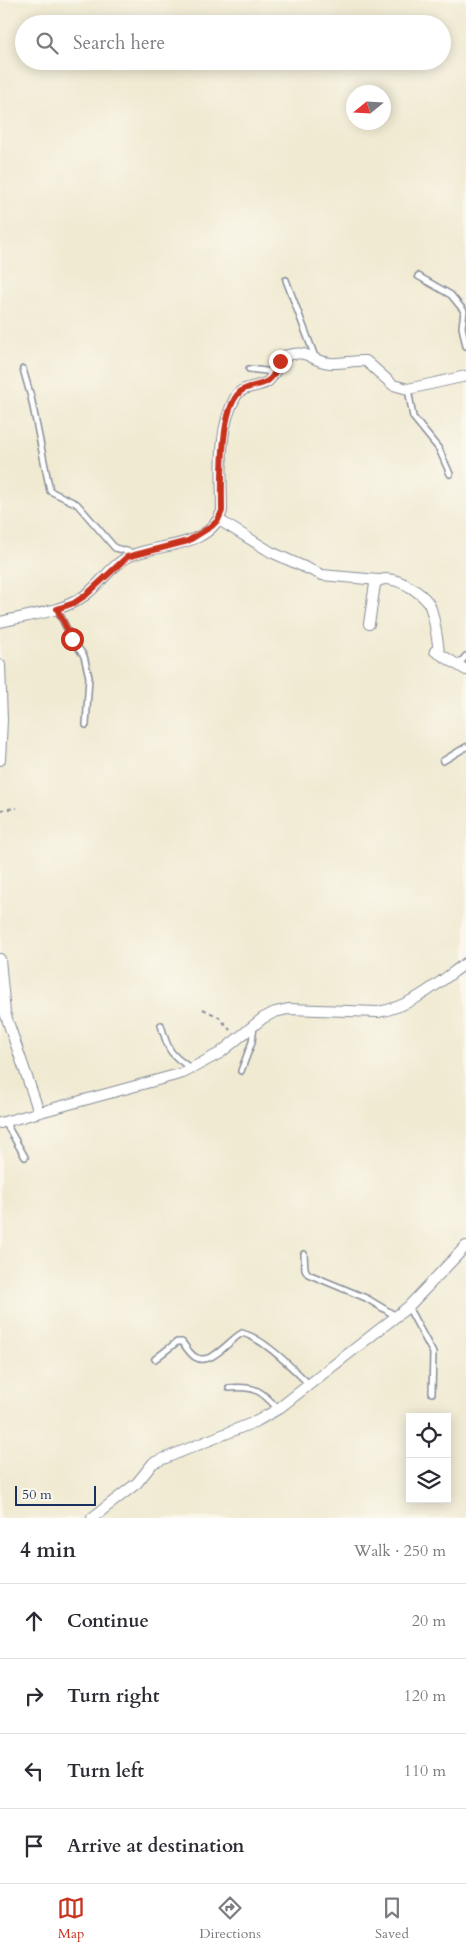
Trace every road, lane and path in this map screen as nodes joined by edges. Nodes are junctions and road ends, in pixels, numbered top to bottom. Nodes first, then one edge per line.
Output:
1 (418, 276) dead end
2 (286, 280) dead end
3 (466, 346) edge
4 (316, 358) junction
5 (23, 369) dead end
6 (249, 370) dead end
7 (274, 372) junction
8 (466, 376) edge
9 (408, 389) junction
10 (450, 474) dead end
11 (218, 520) junction
12 (136, 553) junction
13 (378, 580) junction
14 (57, 609) junction
15 (0, 622) edge
16 (369, 624) dead end
17 (466, 656) edge
18 (0, 665) edge
19 (462, 667) edge
20 (86, 725) dead end
21 (466, 747) edge
22 (0, 760) edge
23 (443, 762) dead end
24 (17, 808) dead end
25 (0, 810) edge
26 (0, 958) edge
27 (466, 963) edge
28 (1, 1001) edge
29 (203, 1009) dead end
30 (160, 1025) dead end
31 (254, 1026) junction
32 (238, 1040) junction
33 (192, 1069) junction
34 (241, 1071) dead end
35 (38, 1112) junction
36 (2, 1122) edge
37 (25, 1157) dead end
38 (466, 1246) edge
39 (304, 1254) dead end
40 (408, 1307) junction
41 (396, 1316) junction
42 (155, 1359) dead end
43 (310, 1385) junction
44 (229, 1388) dead end
45 (432, 1393) dead end
46 (278, 1409) junction
47 (92, 1518) edge

1 - 3 lane
2 - 4 lane
4 - 7 street
4 - 9 street
5 - 12 lane
6 - 7 lane
7 - 11 street
8 - 9 street
9 - 10 lane
11 - 12 street
11 - 13 street
12 - 14 street
13 - 16 street
13 - 19 street
14 - 15 street
14 - 20 lane
17 - 19 lane
18 - 22 street
21 - 23 lane
24 - 25 path
26 - 28 street
27 - 31 street
28 - 35 street
29 - 32 path
30 - 33 lane
31 - 32 street
31 - 34 lane
32 - 33 street
33 - 35 street
35 - 36 street
36 - 37 lane
38 - 40 street
39 - 41 lane
40 - 41 street
40 - 45 lane
41 - 43 street
42 - 43 lane
43 - 46 street
44 - 46 lane
46 - 47 street

